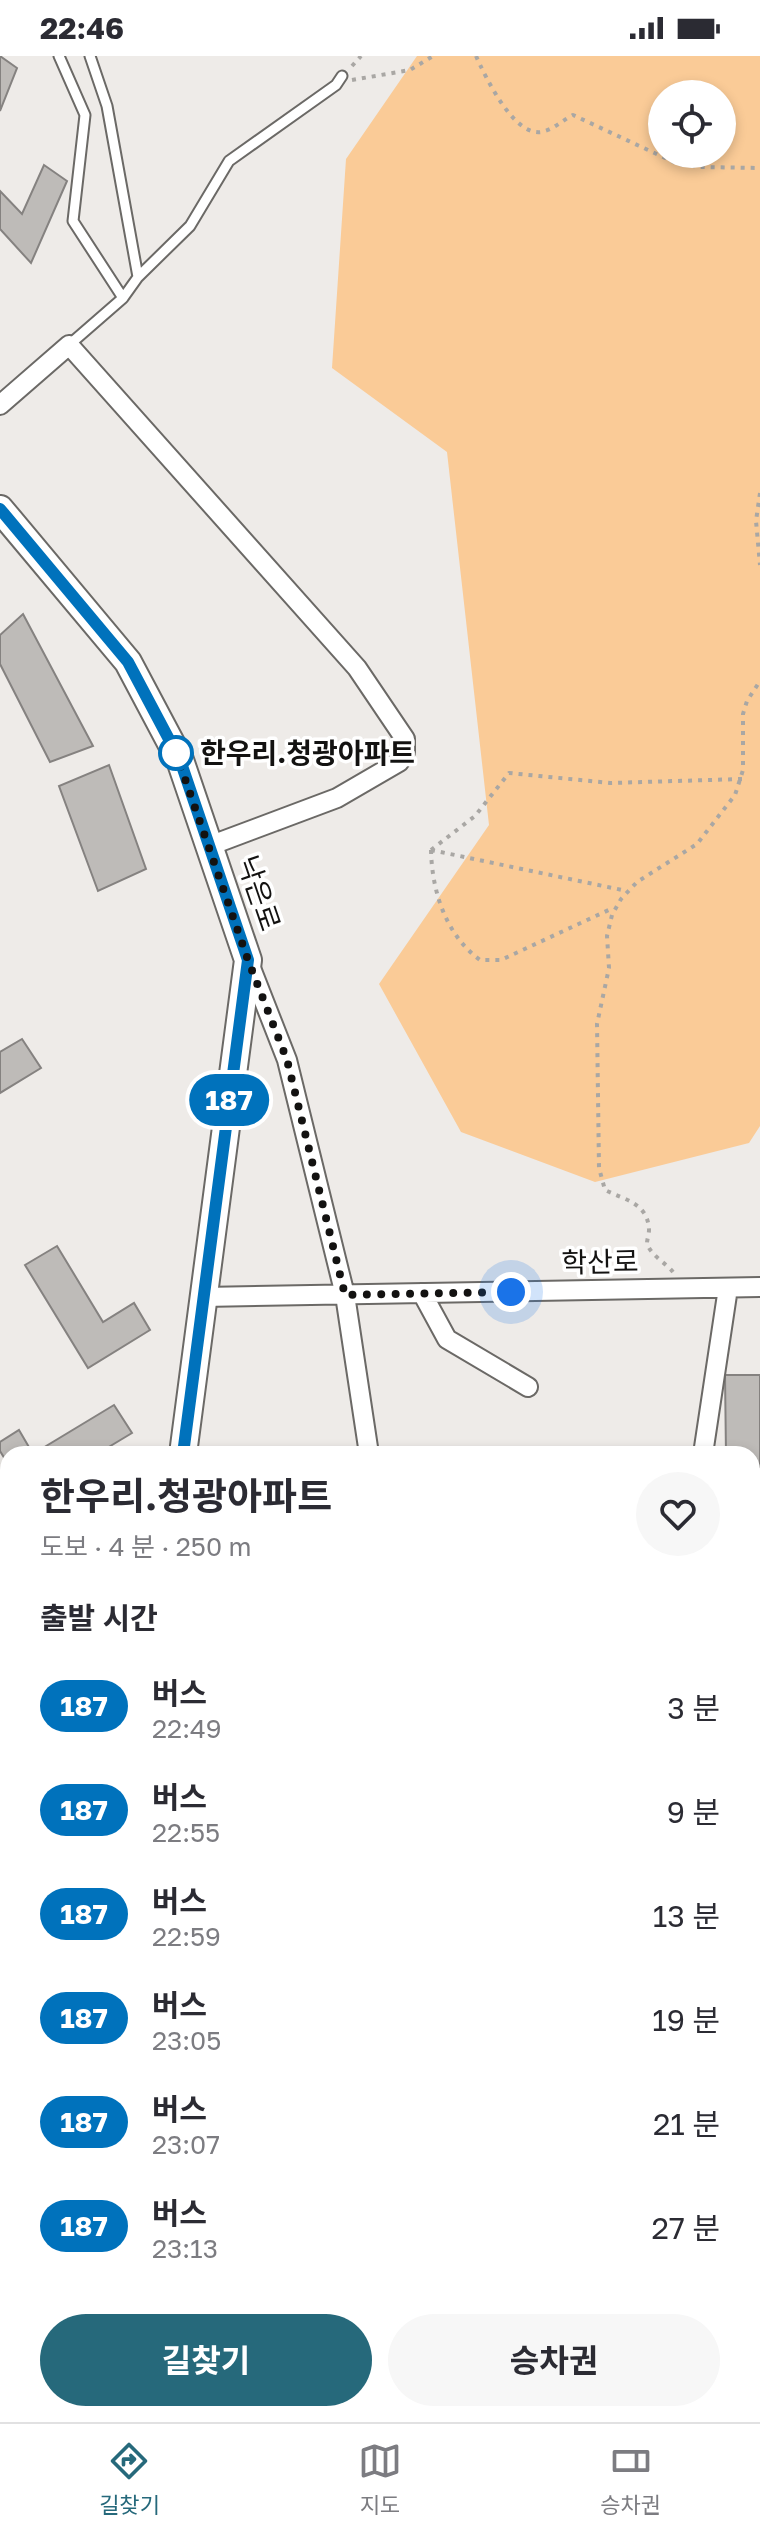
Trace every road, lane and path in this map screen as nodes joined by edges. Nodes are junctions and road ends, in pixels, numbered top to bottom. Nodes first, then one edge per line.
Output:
1 (59, 56) edge
2 (90, 56) edge
3 (433, 56) edge
4 (476, 56) edge
5 (342, 76) joint
6 (760, 168) edge
7 (138, 277) junction
8 (123, 298) junction
9 (69, 345) junction
10 (0, 405) edge
11 (760, 493) edge
12 (0, 509) edge
13 (760, 565) edge
14 (760, 681) edge
15 (742, 779) junction
16 (209, 846) junction
17 (431, 850) junction
18 (627, 891) junction
19 (616, 907) junction
20 (248, 960) junction
21 (760, 1287) edge
22 (728, 1288) junction
23 (688, 1289) junction
24 (422, 1293) junction
25 (345, 1295) junction
26 (203, 1297) junction
27 (528, 1387) dead end
28 (184, 1446) edge
29 (368, 1446) edge
30 (704, 1446) edge

1 - 8 lane
2 - 7 lane
3 - 5 path
4 - 6 path
5 - 7 lane
7 - 8 lane
8 - 9 lane
9 - 10 street
9 - 16 street
11 - 13 path
12 - 16 main road, 낙은로
14 - 15 path
15 - 17 path
15 - 18 path
16 - 20 main road, 낙은로
17 - 18 path
17 - 19 path
18 - 19 path
19 - 23 path
20 - 25 street
20 - 26 main road, 낙은로
21 - 22 street, 학산로
22 - 23 street, 학산로
22 - 30 street
23 - 24 street, 학산로
24 - 25 street, 학산로
24 - 27 street
25 - 26 street, 학산로
25 - 29 street
26 - 28 main road, 낙은로

